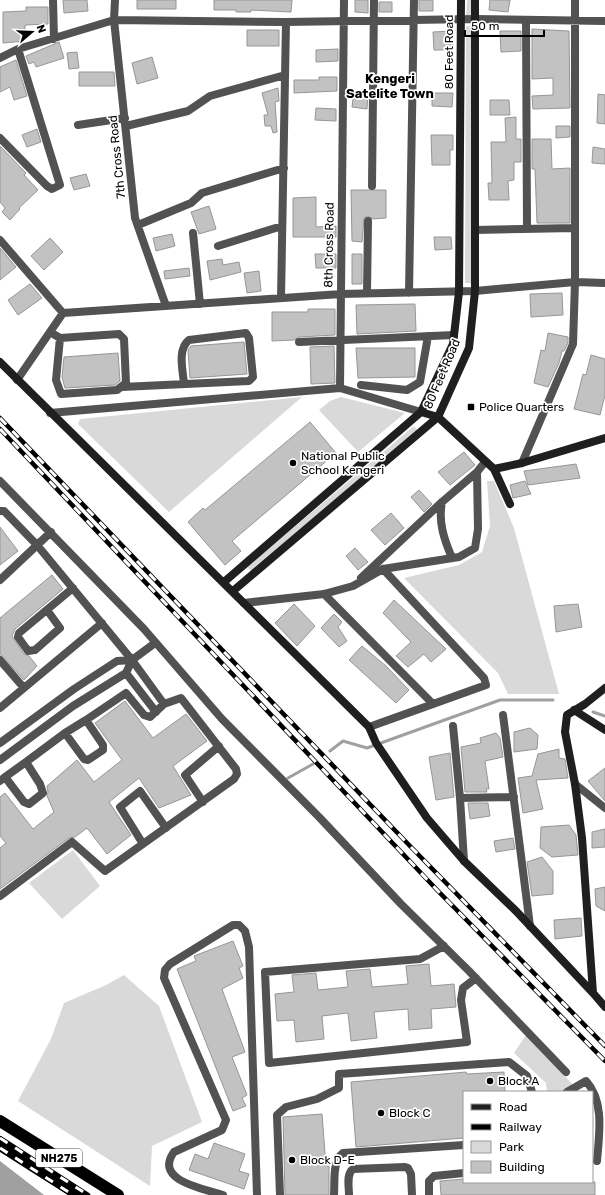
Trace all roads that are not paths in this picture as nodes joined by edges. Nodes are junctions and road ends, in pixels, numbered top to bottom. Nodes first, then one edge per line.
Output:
1 (52, 0) edge
2 (115, 0) edge
3 (344, 0) edge
4 (374, 0) edge
5 (414, 0) edge
6 (461, 0) edge
7 (475, 0) edge
8 (575, 0) edge
9 (375, 19) junction
10 (461, 19) junction
11 (475, 19) junction
12 (114, 20) junction
13 (414, 20) junction
14 (526, 20) junction
15 (575, 21) junction
16 (286, 22) junction
17 (344, 22) junction
18 (605, 22) edge
19 (54, 39) junction
20 (18, 49) junction
21 (0, 58) edge
22 (285, 75) junction
23 (125, 122) junction
24 (78, 125) dead end
25 (0, 138) edge
26 (284, 168) junction
27 (372, 186) dead end
28 (368, 221) dead end
29 (138, 226) junction
30 (282, 226) junction
31 (527, 228) junction
32 (575, 228) junction
33 (475, 230) junction
34 (193, 234) dead end
35 (0, 240) edge
36 (218, 246) dead end
37 (575, 282) junction
38 (605, 283) edge
39 (475, 291) junction
40 (409, 292) junction
41 (459, 292) junction
42 (367, 293) junction
43 (341, 294) junction
44 (281, 298) junction
45 (200, 304) junction
46 (166, 306) junction
47 (63, 314) junction
48 (50, 332) junction
49 (454, 335) junction
50 (428, 336) junction
51 (60, 338) junction
52 (340, 341) junction
53 (299, 342) dead end
54 (0, 362) edge
55 (17, 380) junction
56 (184, 384) junction
57 (361, 385) dead end
58 (122, 387) junction
59 (340, 388) junction
60 (421, 412) junction
61 (50, 413) junction
62 (438, 417) junction
63 (605, 438) edge
64 (485, 462) junction
65 (522, 463) junction
66 (494, 469) junction
67 (477, 472) junction
68 (0, 481) edge
69 (442, 502) junction
70 (510, 504) dead end
71 (0, 511) edge
72 (51, 532) junction
73 (37, 545) junction
74 (452, 558) junction
75 (383, 569) junction
76 (0, 580) edge
77 (224, 582) junction
78 (353, 586) junction
79 (73, 588) junction
80 (234, 591) junction
81 (324, 594) junction
82 (244, 603) junction
83 (46, 610) junction
84 (102, 623) junction
85 (155, 643) junction
86 (0, 660) edge
87 (132, 660) junction
88 (126, 673) junction
89 (24, 688) junction
90 (605, 688) edge
91 (164, 704) junction
92 (433, 704) junction
93 (0, 708) edge
94 (574, 710) junction
95 (156, 712) junction
96 (503, 715) dead end
97 (86, 720) junction
98 (453, 726) dead end
99 (369, 727) junction
100 (605, 730) edge
101 (65, 733) junction
102 (0, 743) edge
103 (219, 746) junction
104 (0, 760) edge
105 (26, 762) junction
106 (3, 779) edge
107 (575, 784) junction
108 (514, 797) junction
109 (460, 798) junction
110 (203, 802) junction
111 (605, 808) edge
112 (166, 828) junction
113 (144, 844) junction
114 (464, 861) junction
115 (0, 896) edge
116 (530, 926) junction
117 (444, 946) junction
118 (476, 978) junction
119 (593, 993) junction
120 (605, 1007) edge
121 (566, 1072) dead end
122 (532, 1091) edge
123 (569, 1091) edge
124 (592, 1091) edge
125 (593, 1094) edge
126 (0, 1122) edge
127 (0, 1145) edge
128 (463, 1145) edge
129 (598, 1161) edge
130 (463, 1173) edge
131 (79, 1195) edge
132 (118, 1195) edge
133 (224, 1195) edge
134 (257, 1195) edge
135 (280, 1195) edge
136 (334, 1195) edge
137 (349, 1195) edge
138 (412, 1195) edge
139 (429, 1195) edge

1 - 19 street
2 - 12 street, 7th Cross Road
3 - 17 street, 8th Cross Road
4 - 9 street
5 - 13 street
6 - 10 street, 80 Feet Road
7 - 11 street, 80 Feet Road
8 - 15 street
9 - 13 street
9 - 17 street
9 - 27 street
10 - 11 street
10 - 13 street
10 - 41 street, 80 Feet Road
11 - 14 street
11 - 33 street, 80 Feet Road
12 - 16 street
12 - 19 street
12 - 23 street, 7th Cross Road
13 - 40 street
14 - 15 street
14 - 31 street
15 - 18 street
15 - 32 street
16 - 17 street
16 - 22 street
17 - 43 street, 8th Cross Road
19 - 20 street
20 - 21 street
20 - 25 street
22 - 23 street
22 - 26 street
23 - 24 street
23 - 29 street, 7th Cross Road
26 - 29 street
26 - 30 street
28 - 42 street
29 - 46 street, 7th Cross Road
30 - 36 street
30 - 44 street
31 - 32 street
31 - 33 street
32 - 37 street
33 - 39 street, 80 Feet Road
34 - 45 street
35 - 47 street
37 - 38 street
37 - 39 street
37 - 65 street
39 - 41 street
39 - 62 street, 80 Feet Road
40 - 41 street
40 - 42 street
41 - 49 street, 80 Feet Road
42 - 43 street
43 - 44 street
43 - 52 street, 8th Cross Road
44 - 45 street
45 - 46 street
46 - 47 street
47 - 48 street
48 - 51 street
48 - 55 street
49 - 50 street
49 - 60 street, 80 Feet Road
50 - 52 street
50 - 57 street
51 - 58 street
51 - 58 street
52 - 53 street
52 - 59 street, 8th Cross Road
54 - 55 street
55 - 61 street
56 - 56 street
56 - 58 street
59 - 60 street
59 - 61 street
60 - 62 street
60 - 77 street, 80 Feet Road
61 - 77 street
62 - 64 street
62 - 80 street, 80 Feet Road
63 - 65 street
64 - 66 street
64 - 67 street
65 - 66 street
66 - 70 street
67 - 69 street
67 - 74 street
68 - 72 street
69 - 74 street
69 - 78 street
71 - 73 street
72 - 73 street
72 - 85 street
73 - 76 street
73 - 79 street
74 - 75 street
75 - 78 street
75 - 92 street
77 - 80 street
78 - 81 street
79 - 83 street
79 - 84 street
80 - 82 street
81 - 82 street
81 - 92 street
82 - 99 street
83 - 83 street
84 - 87 street
84 - 89 street
85 - 87 street
85 - 117 street
86 - 89 street
87 - 88 street
87 - 91 street
87 - 102 street
88 - 95 street
88 - 104 street
89 - 93 street
90 - 94 street
91 - 95 street
91 - 103 street
92 - 99 street
94 - 100 street
94 - 107 street
95 - 97 street
96 - 108 street
97 - 101 street
97 - 101 street
98 - 109 street
99 - 114 street
101 - 105 street
103 - 110 street
103 - 110 street
105 - 106 street
105 - 106 street
107 - 111 street
107 - 119 street
108 - 109 street
108 - 116 street
109 - 114 street
110 - 112 street
112 - 113 street
112 - 113 street
113 - 115 street
114 - 116 street
116 - 119 street
117 - 118 street
117 - 118 street
118 - 121 street
119 - 120 street
122 - 135 street
123 - 124 street
125 - 129 street
126 - 132 highway, NH275
127 - 131 highway, NH275
128 - 136 street
130 - 139 street
133 - 134 street
137 - 138 street

